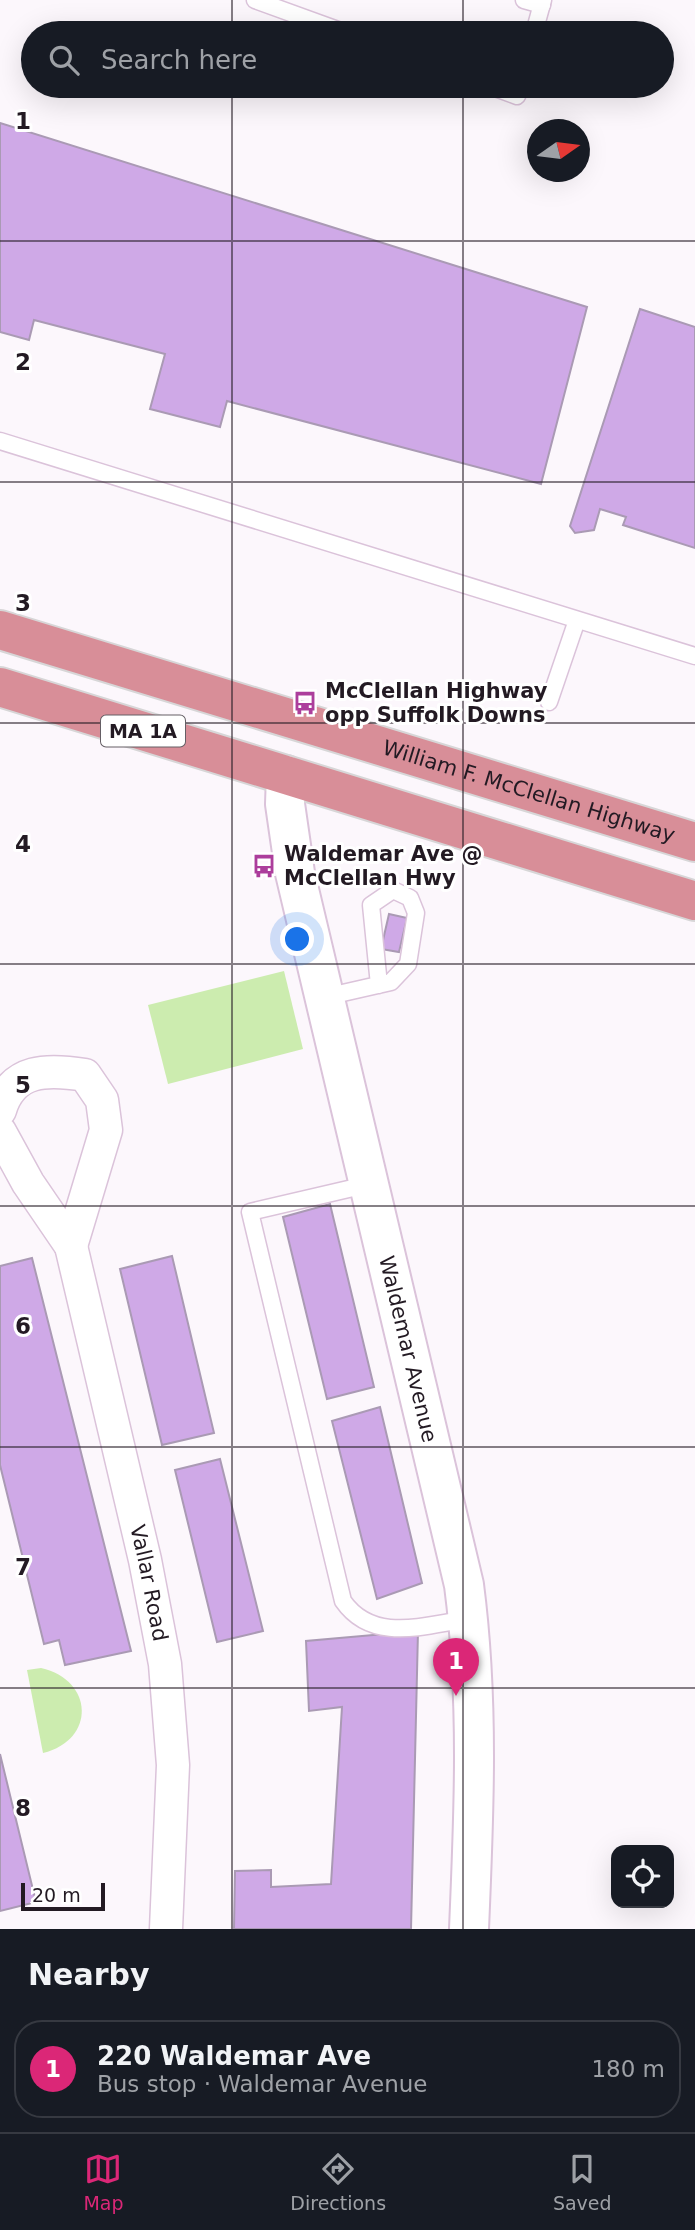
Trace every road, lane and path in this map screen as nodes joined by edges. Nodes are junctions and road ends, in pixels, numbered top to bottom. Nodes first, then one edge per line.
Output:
1 (254, 0) edge
2 (524, 0) edge
3 (542, 3) edge
4 (313, 21) edge
5 (537, 21) edge
6 (0, 441) edge
7 (577, 620) junction
8 (0, 630) edge
9 (695, 656) edge
10 (0, 687) edge
11 (549, 702) dead end
12 (286, 775) junction
13 (695, 842) edge
14 (695, 901) edge
15 (379, 985) junction
16 (325, 997) junction
17 (0, 1110) edge
18 (0, 1132) edge
19 (370, 1184) junction
20 (71, 1246) junction
21 (469, 1619) junction
22 (166, 1929) edge
23 (469, 1929) edge

1 - 4 lane
2 - 3 lane
3 - 5 lane
6 - 7 lane
7 - 9 lane
7 - 11 lane
8 - 13 highway, William F. McClellan Highway / MA 1A
10 - 12 highway, MA 1A
12 - 14 highway, MA 1A
12 - 16 street, Waldemar Avenue
15 - 15 lane
15 - 16 lane
16 - 19 street, Waldemar Avenue
17 - 20 street, Vallar Road
18 - 20 street, Vallar Road
19 - 21 street, Waldemar Avenue
19 - 21 lane
20 - 22 street, Vallar Road
21 - 23 street, Waldemar Avenue

